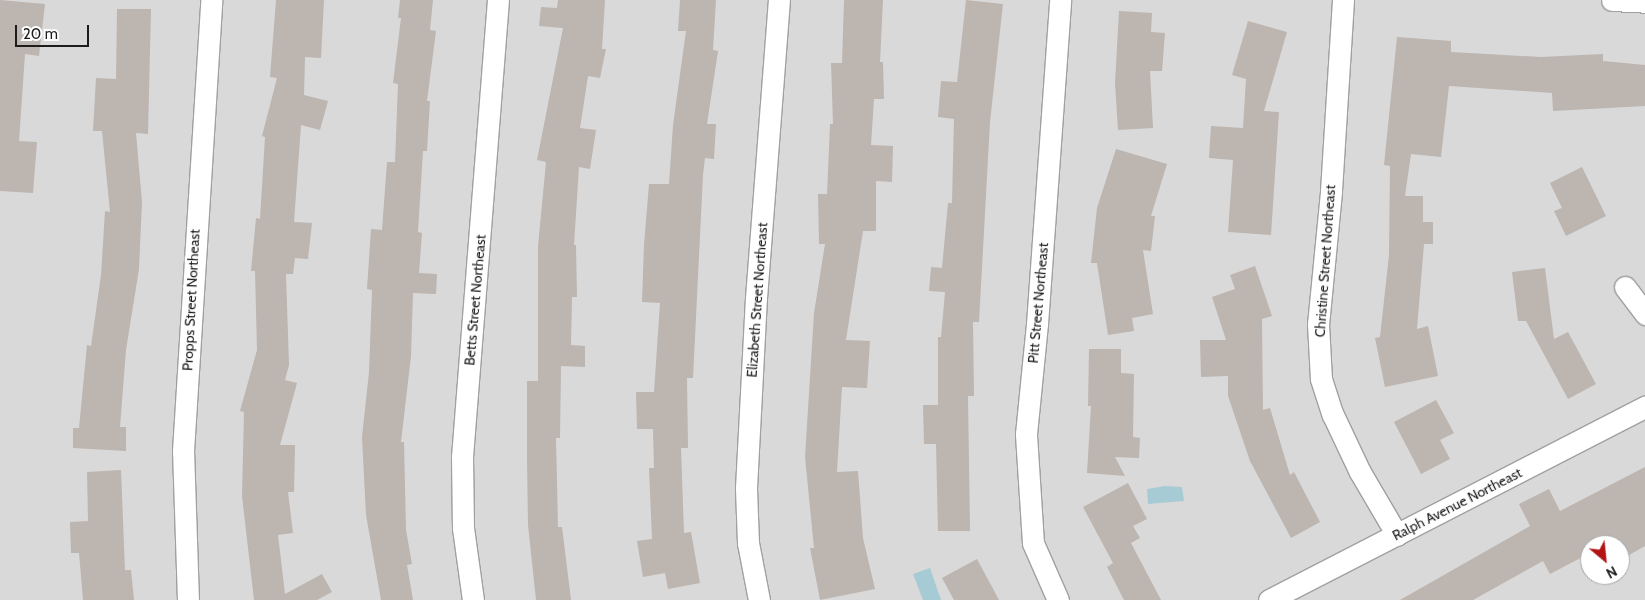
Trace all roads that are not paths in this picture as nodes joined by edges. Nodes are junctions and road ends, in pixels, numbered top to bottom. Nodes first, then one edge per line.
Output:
1 (211, 0) edge
2 (498, 0) edge
3 (779, 0) edge
4 (1060, 0) edge
5 (1343, 0) edge
6 (1612, 0) edge
7 (1645, 2) edge
8 (1625, 287) dead end
9 (1645, 314) edge
10 (1645, 407) edge
11 (1397, 535) junction
12 (188, 600) edge
13 (473, 600) edge
14 (759, 600) edge
15 (1058, 600) edge
16 (1269, 600) edge

1 - 12 street, Propps Street Northeast
2 - 13 street, Betts Street Northeast
3 - 14 street, Elizabeth Street Northeast
4 - 15 street, Pitt Street Northeast
5 - 11 street, Christine Street Northeast
6 - 7 street
8 - 9 street
10 - 11 street, Ralph Avenue Northeast
11 - 16 street, Ralph Avenue Northeast

